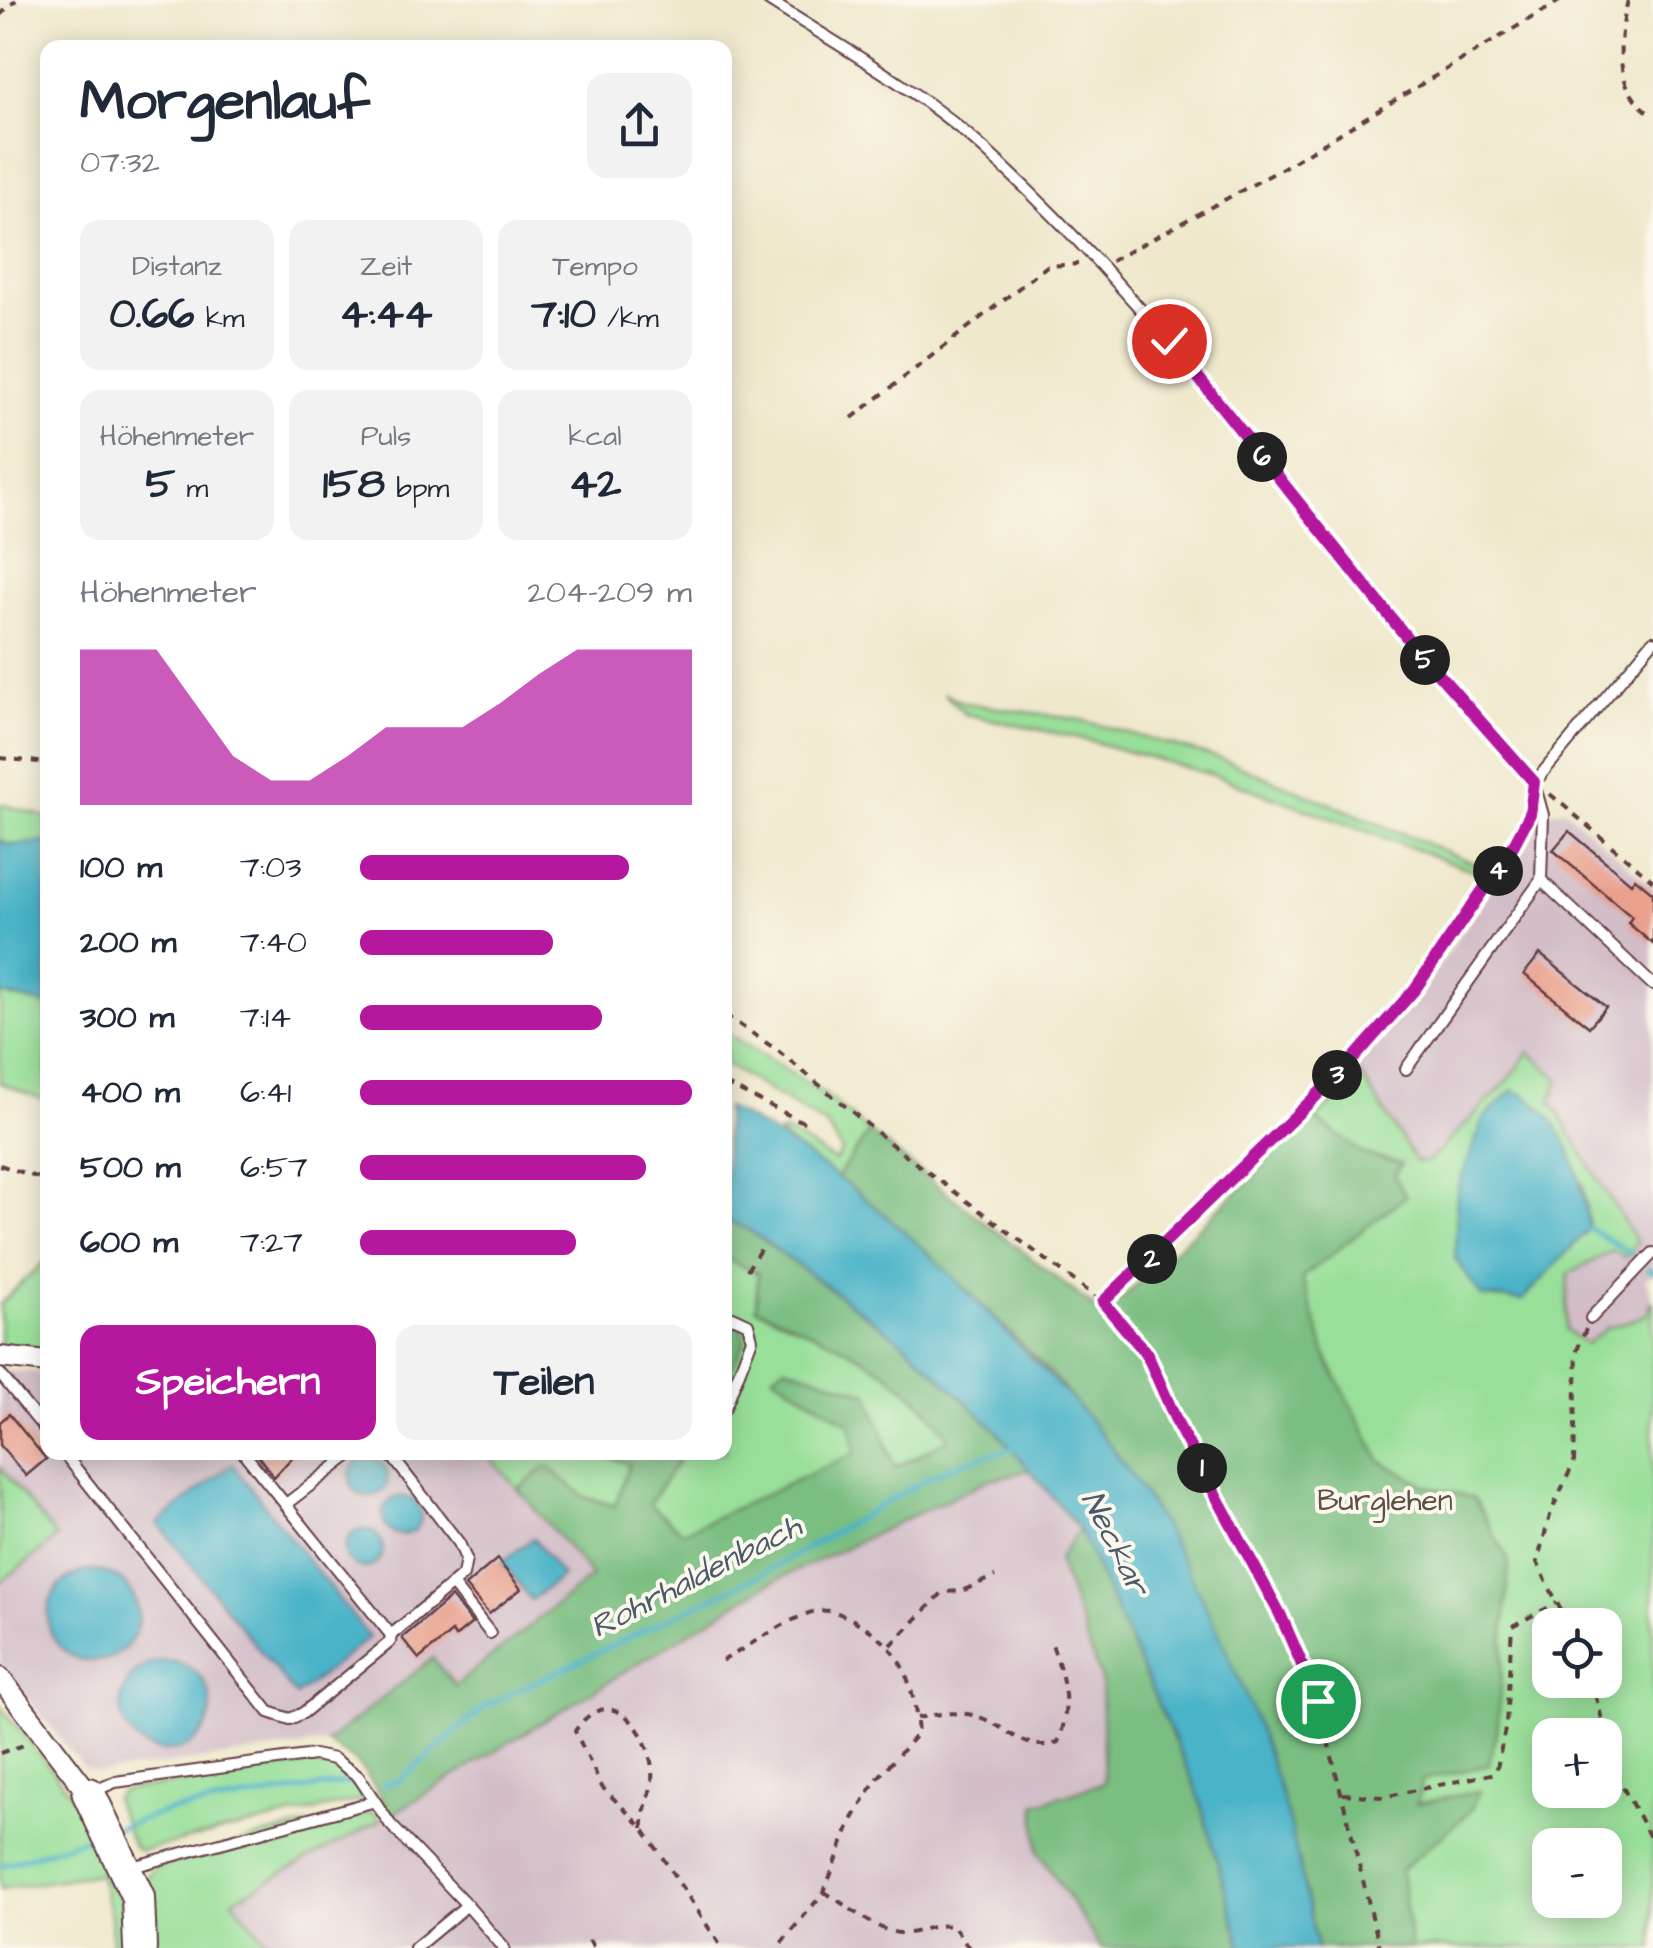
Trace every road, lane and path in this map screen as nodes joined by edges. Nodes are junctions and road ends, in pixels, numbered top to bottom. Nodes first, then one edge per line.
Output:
1 (16, 0) edge
2 (768, 0) edge
3 (1561, 0) edge
4 (1628, 0) edge
5 (0, 15) edge
6 (1653, 116) edge
7 (1102, 266) junction
8 (852, 418) dead end
9 (1653, 642) edge
10 (0, 758) edge
11 (40, 762) edge
12 (1534, 782) junction
13 (1641, 871) junction
14 (1653, 874) edge
15 (1542, 880) junction
16 (1653, 881) edge
17 (1653, 985) edge
18 (732, 1021) edge
19 (1406, 1069) dead end
20 (732, 1087) edge
21 (805, 1123) dead end
22 (0, 1165) edge
23 (40, 1178) edge
24 (764, 1245) dead end
25 (1653, 1253) edge
26 (747, 1270) dead end
27 (1103, 1302) junction
28 (732, 1318) edge
29 (1590, 1318) joint
30 (0, 1356) edge
31 (40, 1361) edge
32 (0, 1374) edge
33 (732, 1390) edge
34 (40, 1423) edge
35 (69, 1460) edge
36 (250, 1460) edge
37 (344, 1460) edge
38 (392, 1460) edge
39 (286, 1504) junction
40 (995, 1576) dead end
41 (452, 1584) junction
42 (1557, 1603) junction
43 (1560, 1608) edge
44 (490, 1632) dead end
45 (391, 1634) junction
46 (1052, 1644) dead end
47 (892, 1645) junction
48 (722, 1661) dead end
49 (0, 1678) edge
50 (1595, 1698) edge
51 (917, 1718) junction
52 (46, 1737) junction
53 (0, 1752) edge
54 (1343, 1794) junction
55 (94, 1802) junction
56 (372, 1802) junction
57 (643, 1828) junction
58 (1653, 1843) edge
59 (124, 1860) junction
60 (824, 1892) junction
61 (467, 1905) junction
62 (589, 1940) dead end
63 (140, 1948) edge
64 (414, 1948) edge
65 (504, 1948) edge
66 (594, 1948) edge
67 (722, 1948) edge
68 (777, 1948) edge
69 (970, 1948) edge
70 (1380, 1948) edge

1 - 5 path
2 - 7 lane
3 - 7 path
4 - 6 path
7 - 8 path
7 - 12 lane
9 - 12 lane
10 - 11 path
12 - 13 path
12 - 15 lane
12 - 27 path
13 - 14 path
13 - 16 path
15 - 17 lane
15 - 19 lane
18 - 27 path
20 - 21 path
22 - 23 path
24 - 26 path
25 - 29 lane
27 - 54 path
28 - 33 lane
29 - 42 path
30 - 31 street
32 - 34 lane
35 - 45 lane
36 - 39 lane
37 - 39 lane
38 - 41 lane
39 - 45 lane
40 - 47 path
41 - 44 lane
41 - 45 lane
42 - 43 path
42 - 54 path
46 - 51 path
47 - 48 path
47 - 51 path
49 - 52 street
50 - 58 path
51 - 60 path
52 - 53 path
52 - 55 street
54 - 70 path
55 - 56 lane
55 - 59 main road
56 - 59 lane
56 - 61 lane
57 - 57 path
57 - 67 path
59 - 63 main road
60 - 68 path
60 - 69 path
61 - 64 lane
61 - 65 lane
62 - 66 path

